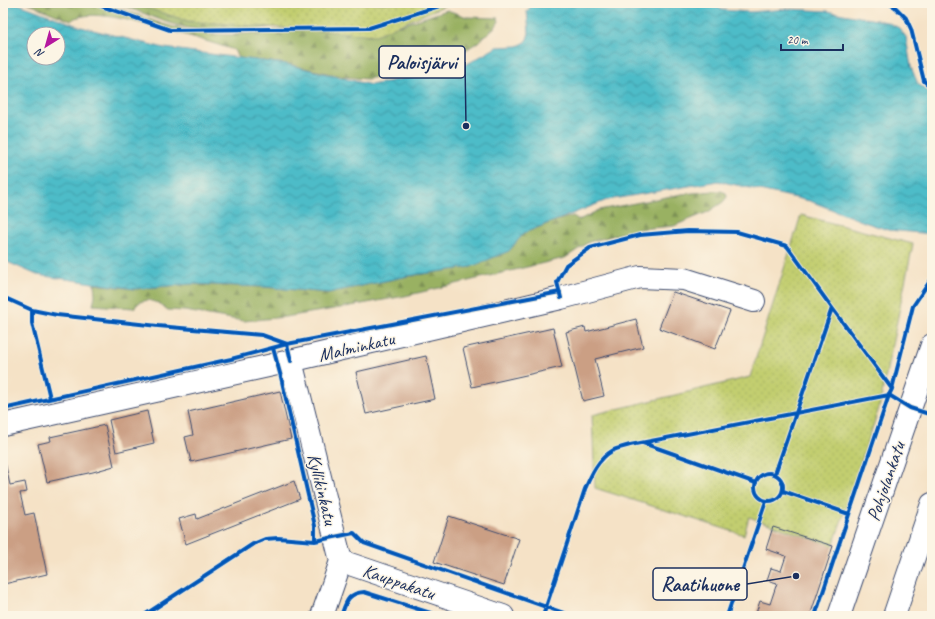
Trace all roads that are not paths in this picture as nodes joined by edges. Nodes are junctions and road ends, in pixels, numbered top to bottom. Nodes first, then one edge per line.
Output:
1 (754, 301) dead end
2 (931, 353) edge
3 (291, 361) junction
4 (3, 425) edge
5 (932, 504) edge
6 (341, 561) junction
7 (322, 616) edge
8 (503, 616) edge
9 (839, 616) edge
10 (894, 616) edge

1 - 3 street, Malminkatu
2 - 9 street, Pohjolankatu
3 - 4 street, Malminkatu
3 - 6 street, Kyllikinkatu
5 - 10 street
6 - 7 street
6 - 8 street, Kauppakatu

